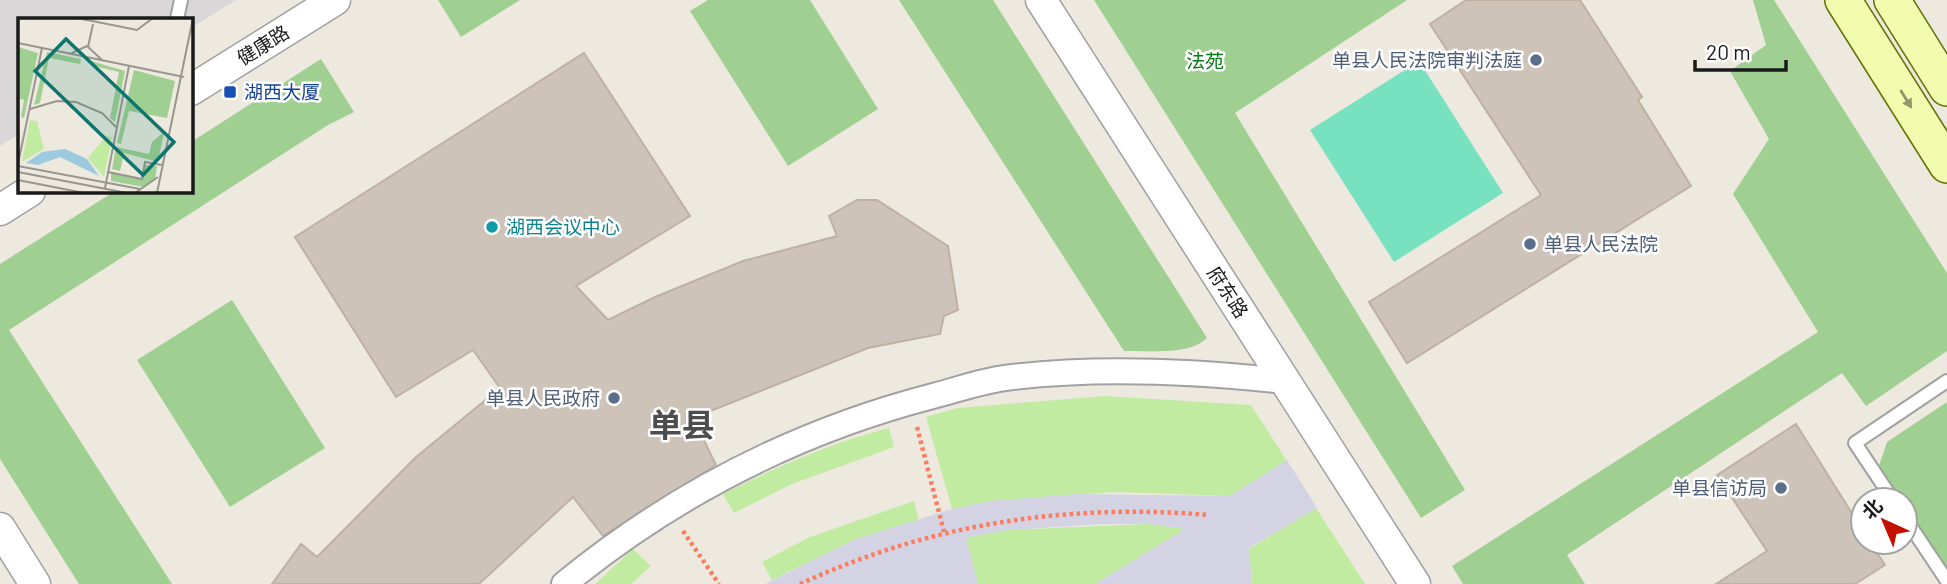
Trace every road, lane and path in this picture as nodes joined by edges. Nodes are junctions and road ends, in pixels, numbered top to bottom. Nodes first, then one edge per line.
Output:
1 (181, 0) edge
2 (335, 0) edge
3 (1041, 0) edge
4 (1843, 0) edge
5 (1892, 0) edge
6 (177, 18) edge
7 (1947, 88) edge
8 (192, 89) edge
9 (1947, 164) edge
10 (28, 192) edge
11 (0, 210) edge
12 (1285, 381) junction
13 (1947, 382) edge
14 (910, 402) junction
15 (1884, 486) edge
16 (669, 509) junction
17 (1209, 515) dead end
18 (0, 528) edge
19 (944, 532) junction
20 (1919, 539) edge
21 (1947, 581) edge
22 (35, 584) edge
23 (564, 584) edge
24 (719, 584) edge
25 (800, 584) edge
26 (1415, 584) edge

1 - 6 lane
2 - 8 street, 健康路
3 - 12 street, 府东路
4 -> 9 main road
5 - 7 main road
10 - 11 street
12 - 14 street
12 - 26 street, 府东路
13 - 15 lane
14 - 16 street
14 - 19 path
16 - 23 street
16 - 24 path
17 - 19 path
18 - 22 street
19 - 25 path
20 - 21 lane

